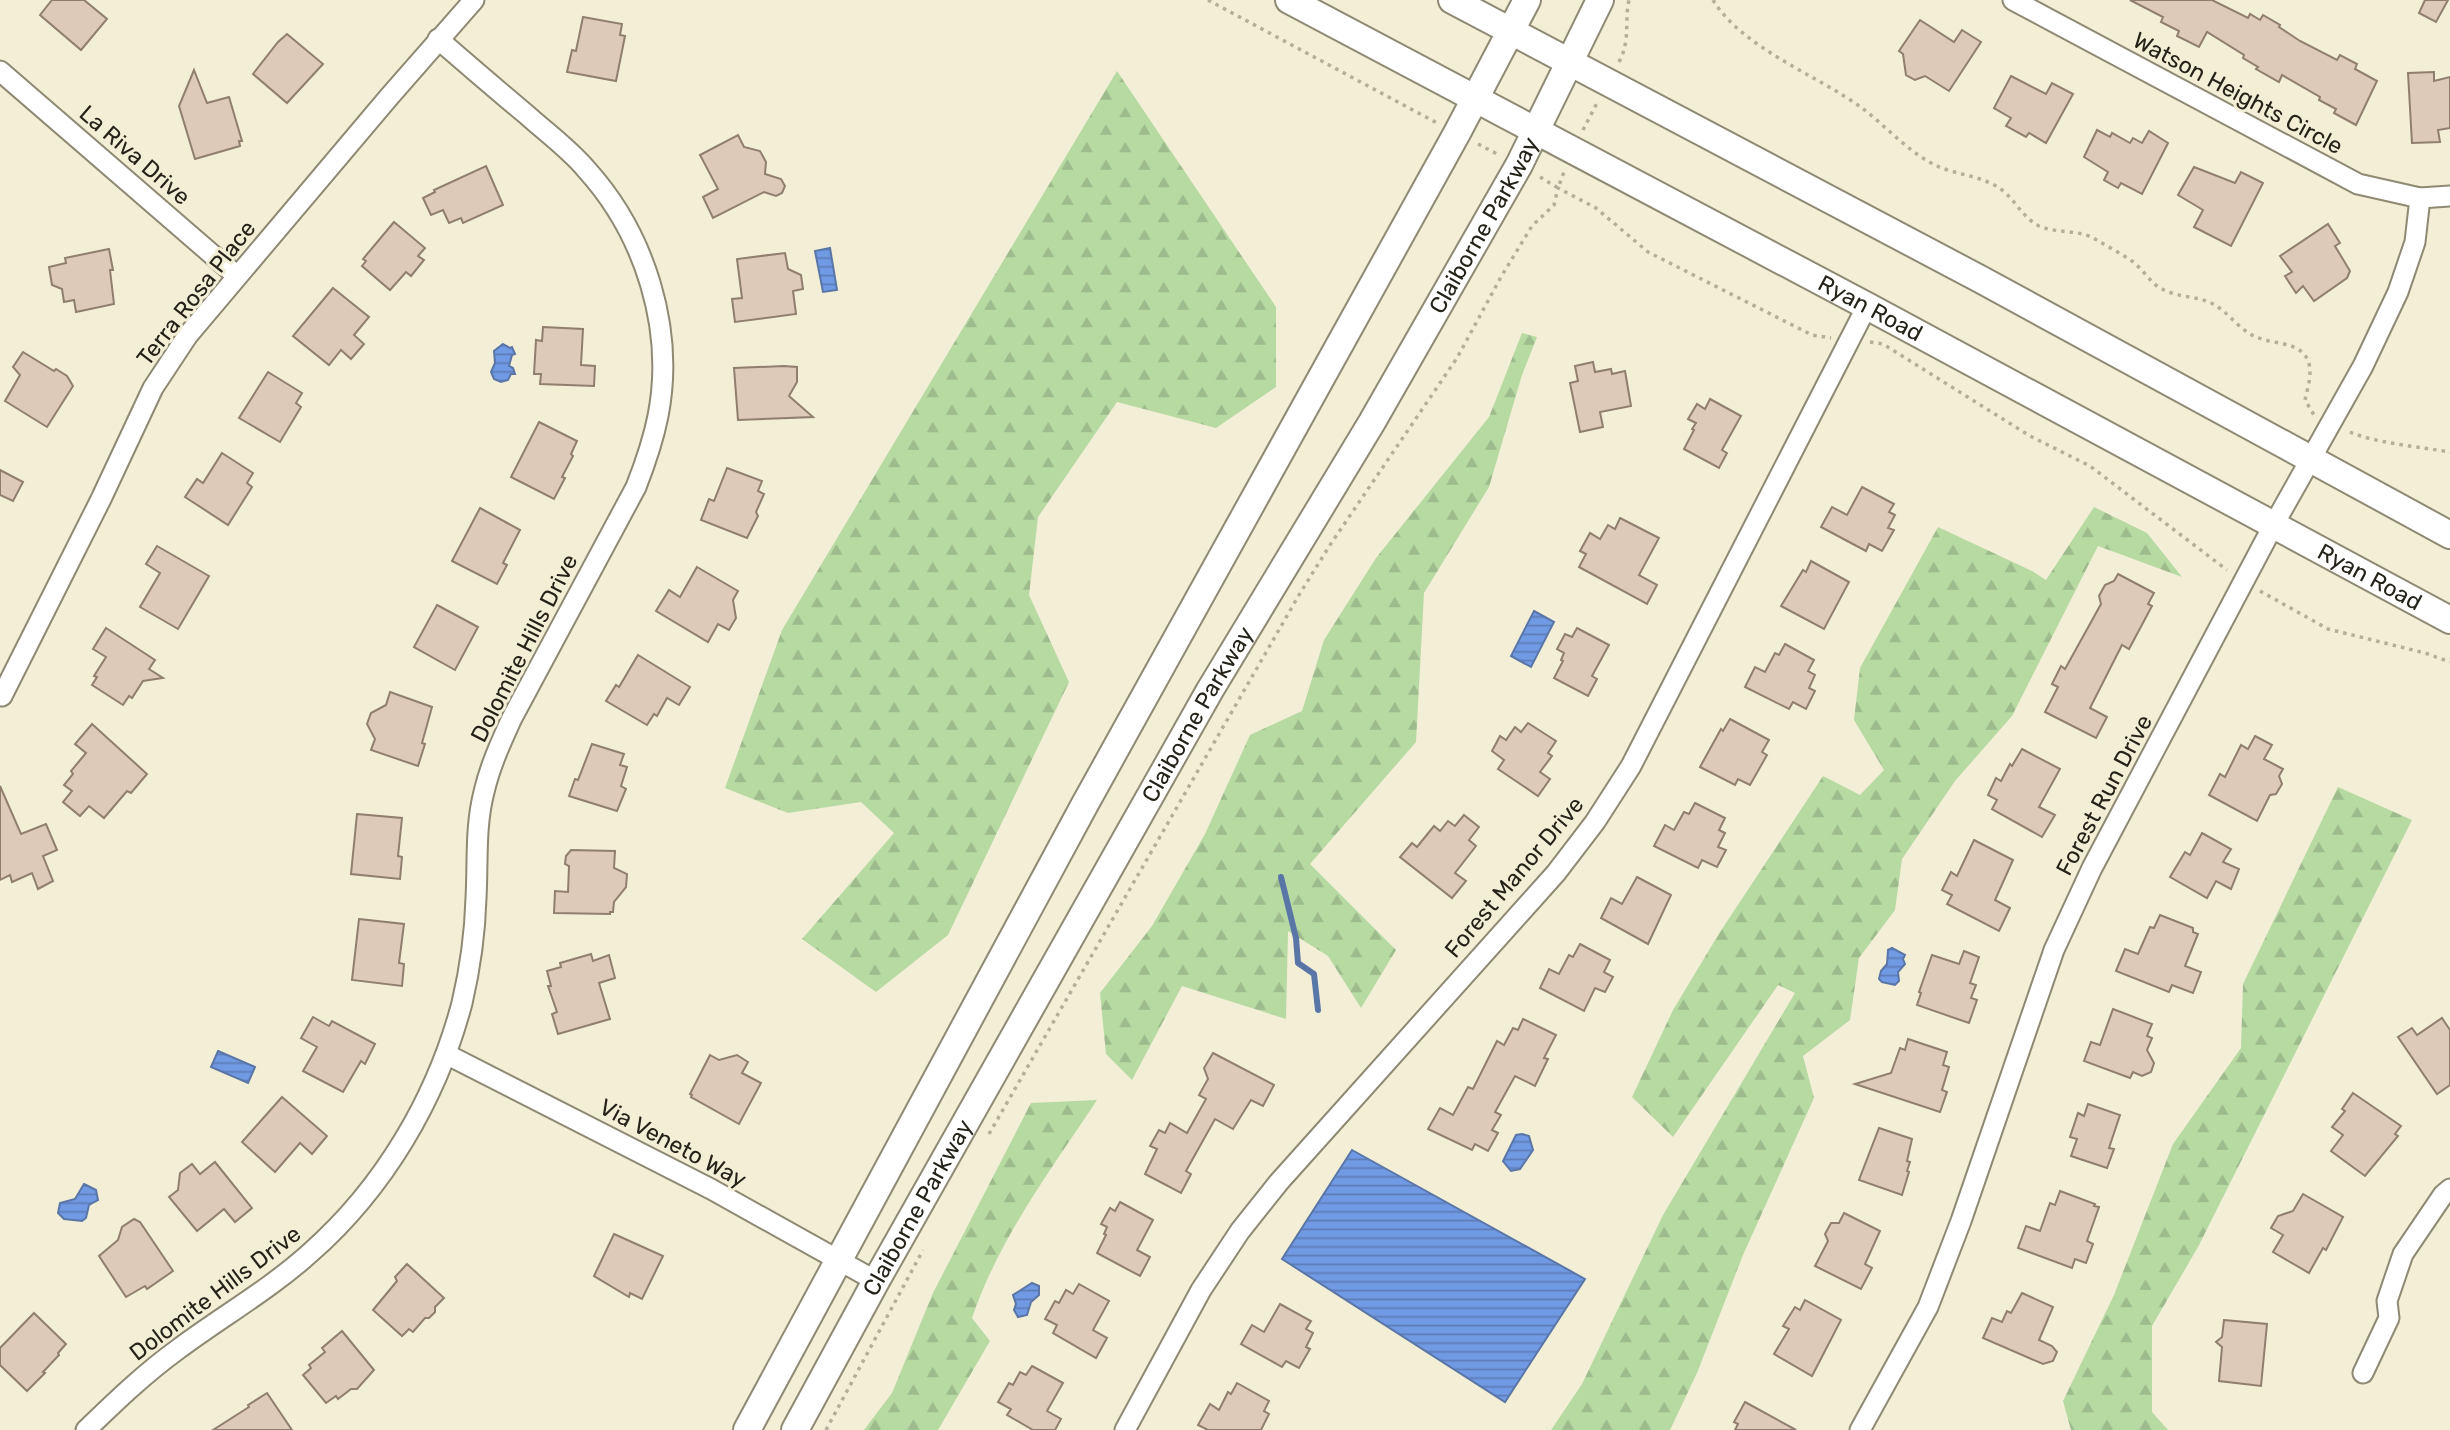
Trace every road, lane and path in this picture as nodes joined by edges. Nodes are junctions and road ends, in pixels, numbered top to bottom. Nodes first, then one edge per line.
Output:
1 (474, 0) edge
2 (1208, 0) edge
3 (1289, 0) edge
4 (1452, 0) edge
5 (1527, 0) edge
6 (1600, 0) edge
7 (1713, 0) edge
8 (2013, 0) edge
9 (1512, 32) junction
10 (438, 39) junction
11 (1569, 61) junction
12 (0, 71) edge
13 (1474, 99) junction
14 (1535, 132) junction
15 (1457, 134) junction
16 (1519, 165) junction
17 (1558, 188) junction
18 (2450, 196) edge
19 (2420, 198) junction
20 (237, 276) junction
21 (1867, 306) junction
22 (1849, 340) junction
23 (2332, 424) junction
24 (2450, 452) edge
25 (2311, 461) junction
26 (2273, 526) junction
27 (2450, 535) edge
28 (2244, 582) junction
29 (2450, 620) edge
30 (2450, 663) edge
31 (2, 696) edge
32 (446, 1054) junction
33 (985, 1140) dead end
34 (2450, 1189) edge
35 (924, 1249) dead end
36 (838, 1261) junction
37 (876, 1281) junction
38 (2363, 1373) dead end
39 (86, 1430) edge
40 (747, 1430) edge
41 (795, 1430) edge
42 (826, 1430) edge
43 (1125, 1430) edge
44 (1860, 1430) edge

1 - 10 street, Terra Rosa Place
2 - 15 path
3 - 13 main road, Ryan Road
4 - 9 main road
5 - 9 main road, Claiborne Parkway
6 - 11 main road, Claiborne Parkway
7 - 23 path
8 - 19 street, Watson Heights Circle
9 - 11 main road
9 - 13 main road, Claiborne Parkway
10 - 20 street, Terra Rosa Place
10 - 32 street, Dolomite Hills Drive
11 - 14 main road, Claiborne Parkway
11 - 25 main road
12 - 20 street, La Riva Drive
13 - 14 main road, Ryan Road
13 - 15 main road, Claiborne Parkway
14 - 16 main road, Claiborne Parkway
14 - 21 main road, Ryan Road
15 - 16 path
15 - 36 main road, Claiborne Parkway
16 - 17 path
16 - 37 main road, Claiborne Parkway
17 - 22 path
17 - 33 path
18 - 19 street, Watson Heights Circle
19 - 23 street, Forest Run Drive
20 - 31 street, Terra Rosa Place
21 - 22 street, Forest Manor Drive
21 - 26 main road, Ryan Road
22 - 28 path
22 - 43 street, Forest Manor Drive
23 - 24 path
23 - 25 street, Forest Run Drive
25 - 26 street, Forest Run Drive
25 - 27 main road
26 - 28 street, Forest Run Drive
26 - 29 main road, Ryan Road
28 - 30 path
28 - 44 street, Forest Run Drive
32 - 36 street, Via Veneto Way
32 - 39 street, Dolomite Hills Drive
34 - 38 street
35 - 42 path
36 - 37 street, Via Veneto Way
36 - 40 main road, Claiborne Parkway
37 - 41 main road, Claiborne Parkway

